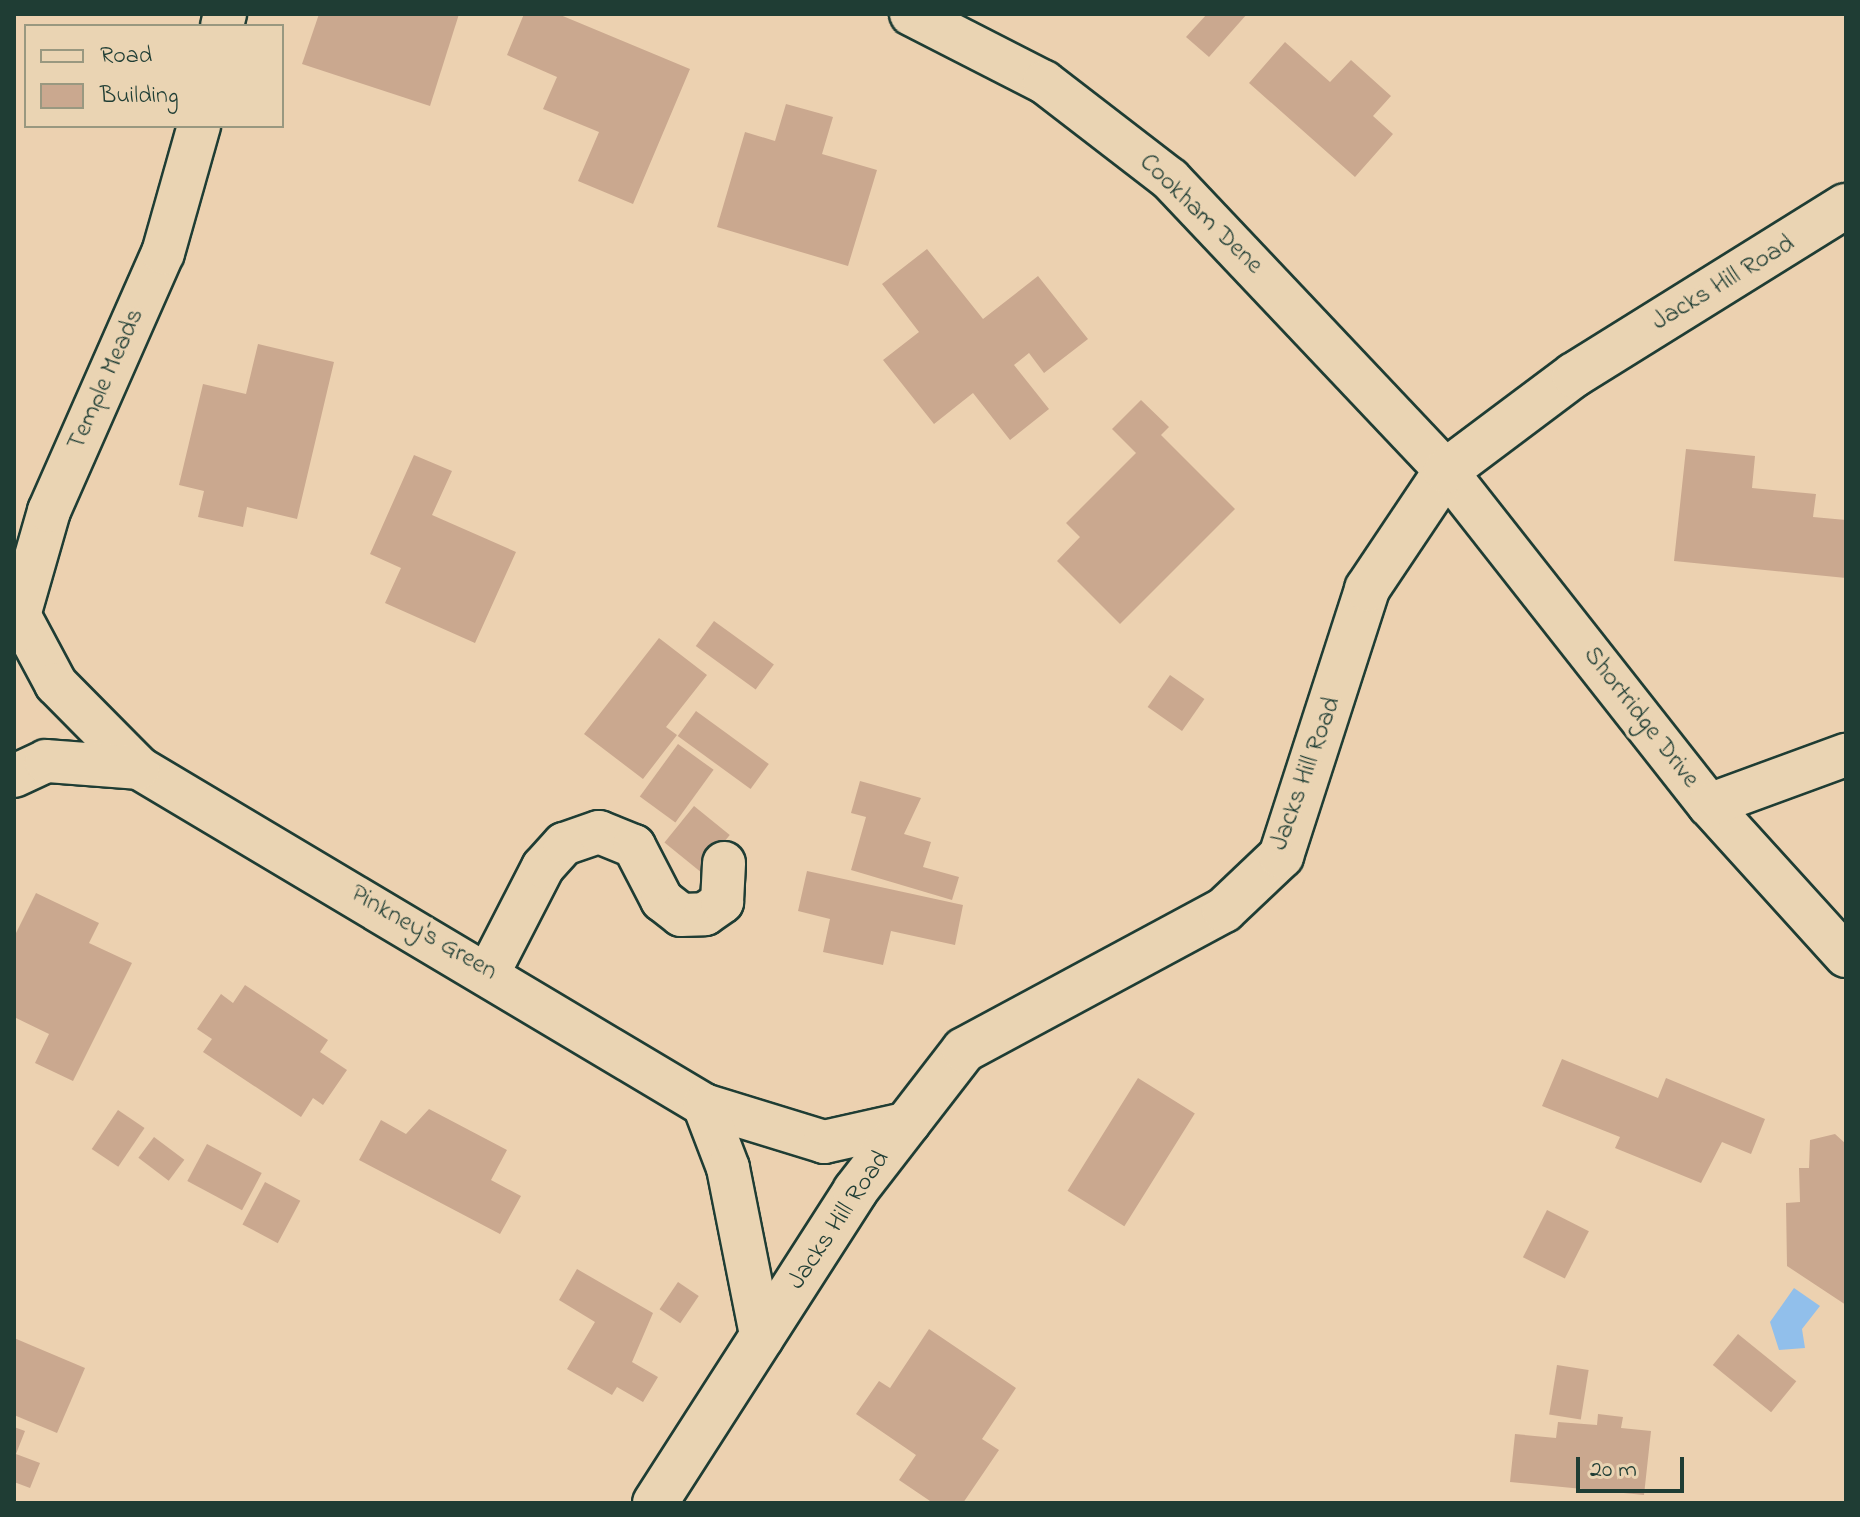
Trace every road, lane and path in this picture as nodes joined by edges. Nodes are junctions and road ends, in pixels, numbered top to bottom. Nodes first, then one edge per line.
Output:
1 (911, 14) edge
2 (198, 128) edge
3 (1846, 206) edge
4 (1446, 471) junction
5 (16, 622) edge
6 (1846, 755) edge
7 (139, 768) junction
8 (14, 776) edge
9 (1709, 805) junction
10 (724, 863) dead end
11 (1846, 956) edge
12 (489, 972) junction
13 (704, 1105) junction
14 (909, 1123) junction
15 (762, 1339) junction
16 (655, 1503) edge

1 - 4 street, Cookham Dene
2 - 5 street, Temple Meads
3 - 4 street, Jacks Hill Road
4 - 9 street, Shortridge Drive
4 - 14 street, Jacks Hill Road
5 - 7 street, Pinkney's Green
6 - 9 street
7 - 8 street, Pinkney's Green
7 - 12 street, Pinkney's Green
9 - 11 street, Shortridge Drive
10 - 12 street
12 - 13 street, Pinkney's Green
13 - 14 street, Pinkney's Green
13 - 15 street
14 - 15 street, Jacks Hill Road
15 - 16 street, Jacks Hill Road

